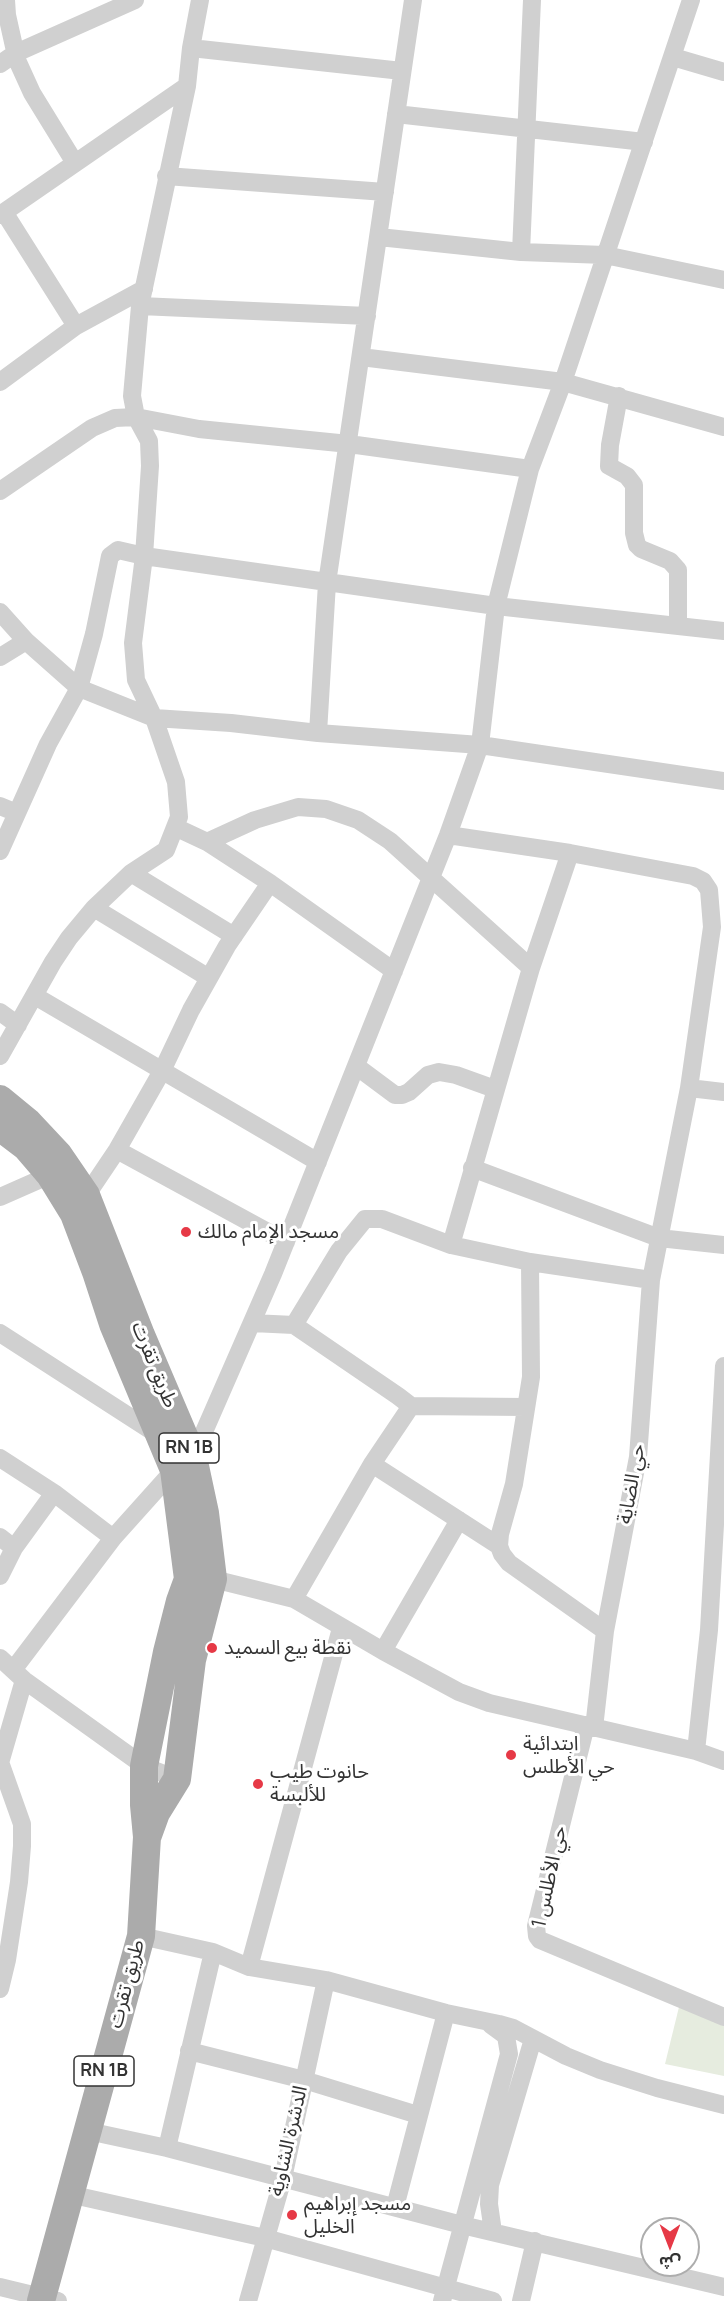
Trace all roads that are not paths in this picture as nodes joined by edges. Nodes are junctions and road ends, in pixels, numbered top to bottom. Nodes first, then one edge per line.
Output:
1 (6, 0) edge
2 (135, 0) edge
3 (200, 0) edge
4 (413, 0) edge
5 (532, 0) edge
6 (691, 0) edge
7 (191, 48) junction
8 (16, 53) junction
9 (673, 57) junction
10 (0, 64) edge
11 (402, 71) junction
12 (724, 72) edge
13 (187, 86) junction
14 (396, 114) junction
15 (525, 128) junction
16 (644, 142) junction
17 (75, 163) junction
18 (166, 177) junction
19 (385, 192) junction
20 (2, 214) edge
21 (379, 237) junction
22 (521, 252) junction
23 (605, 255) junction
24 (724, 280) edge
25 (142, 297) junction
26 (367, 316) junction
27 (76, 326) junction
28 (361, 357) junction
29 (0, 382) edge
30 (563, 382) junction
31 (619, 396) junction
32 (136, 417) junction
33 (724, 427) edge
34 (349, 444) junction
35 (530, 469) junction
36 (0, 491) edge
37 (144, 556) junction
38 (327, 583) junction
39 (496, 606) junction
40 (0, 612) edge
41 (678, 626) junction
42 (724, 630) edge
43 (26, 641) junction
44 (0, 657) edge
45 (79, 688) junction
46 (154, 718) junction
47 (318, 733) junction
48 (480, 745) junction
49 (724, 781) edge
50 (0, 806) edge
51 (17, 813) junction
52 (175, 827) junction
53 (448, 835) junction
54 (207, 842) junction
55 (0, 851) edge
56 (570, 853) junction
57 (131, 873) junction
58 (431, 878) junction
59 (270, 884) junction
60 (93, 908) junction
61 (234, 936) junction
62 (531, 969) junction
63 (394, 971) junction
64 (208, 978) junction
65 (35, 996) junction
66 (0, 1012) edge
67 (18, 1024) junction
68 (0, 1056) edge
69 (356, 1066) junction
70 (162, 1071) junction
71 (689, 1088) junction
72 (495, 1089) junction
73 (724, 1092) edge
74 (0, 1099) edge
75 (0, 1127) edge
76 (117, 1150) junction
77 (318, 1162) junction
78 (472, 1168) junction
79 (50, 1175) junction
80 (0, 1197) edge
81 (80, 1205) junction
82 (659, 1238) junction
83 (286, 1242) junction
84 (451, 1245) junction
85 (724, 1245) edge
86 (530, 1262) junction
87 (651, 1280) junction
88 (252, 1323) junction
89 (294, 1325) junction
90 (0, 1333) edge
91 (724, 1366) edge
92 (724, 1383) edge
93 (411, 1406) junction
94 (526, 1407) junction
95 (158, 1435) junction
96 (0, 1458) edge
97 (183, 1464) junction
98 (372, 1464) junction
99 (54, 1493) junction
100 (459, 1520) junction
101 (113, 1538) junction
102 (7, 1542) edge
103 (499, 1546) junction
104 (0, 1576) edge
105 (200, 1579) junction
106 (294, 1599) junction
107 (341, 1628) junction
108 (605, 1631) junction
109 (383, 1651) junction
110 (12, 1669) edge
111 (590, 1726) junction
112 (696, 1751) junction
113 (724, 1761) edge
114 (0, 1763) edge
115 (144, 1766) junction
116 (177, 1779) junction
117 (147, 1836) junction
118 (141, 1936) junction
119 (213, 1952) junction
120 (249, 1967) junction
121 (326, 1980) junction
122 (0, 1989) edge
123 (446, 2013) junction
124 (724, 2017) edge
125 (487, 2022) junction
126 (533, 2039) junction
127 (189, 2051) junction
128 (304, 2080) junction
129 (724, 2105) edge
130 (418, 2115) junction
131 (88, 2131) junction
132 (167, 2148) junction
133 (283, 2178) junction
134 (69, 2194) junction
135 (395, 2207) junction
136 (462, 2225) junction
137 (493, 2232) junction
138 (265, 2238) junction
139 (535, 2241) junction
140 (0, 2287) edge
141 (724, 2287) edge
142 (444, 2294) edge
143 (47, 2300) edge
144 (248, 2301) edge
145 (493, 2301) edge
146 (521, 2301) edge

1 - 8 street
2 - 8 street
3 - 7 street
4 - 11 street
5 - 15 street
6 - 9 street
7 - 11 street
7 - 13 street
8 - 10 street
8 - 17 street
9 - 12 street
9 - 16 street
11 - 14 street
13 - 17 street
13 - 18 street
14 - 15 street
14 - 19 street
15 - 16 street
15 - 22 street
16 - 23 street
17 - 20 street
18 - 19 street
18 - 25 street
19 - 21 street
20 - 27 street
21 - 22 street
21 - 26 street
22 - 23 street
23 - 24 street
23 - 30 street
25 - 26 street
25 - 27 street
25 - 32 street
26 - 28 street
27 - 29 street
28 - 30 street
28 - 34 street
30 - 31 street
30 - 35 street
31 - 33 street
31 - 41 street
32 - 34 street
32 - 36 street
32 - 37 street
34 - 35 street
34 - 38 street
35 - 39 street
37 - 38 street
37 - 45 street
37 - 46 street
38 - 39 street
38 - 47 street
39 - 41 street
39 - 48 street
40 - 43 street
41 - 42 street
43 - 44 street
43 - 45 street
45 - 46 street
45 - 51 street
46 - 47 street
46 - 52 street
47 - 48 street
48 - 49 street
48 - 53 street
50 - 51 street
51 - 55 street
52 - 54 street
52 - 57 street
53 - 56 street, حي الضاية
53 - 58 street
54 - 58 street
54 - 59 street
56 - 62 street
56 - 71 street, حي الضاية
57 - 60 street
57 - 61 street
58 - 62 street
58 - 63 street
59 - 61 street
59 - 63 street
60 - 64 street
60 - 65 street
61 - 64 street
62 - 72 street
63 - 69 street
64 - 70 street
65 - 67 street
65 - 70 street
66 - 67 street
67 - 68 street
69 - 72 street
69 - 77 street
70 - 76 street
70 - 77 street
71 - 73 street
71 - 82 street, حي الضاية
72 - 78 street
74 - 81 main road, طريق تقرت / RN 1B
75 - 79 main road, طريق تقرت / RN 1B
76 - 81 street
76 - 83 street
77 - 83 street
78 - 82 street
78 - 84 street
79 - 80 street
79 - 81 main road, طريق تقرت / RN 1B
81 - 95 main road, طريق تقرت / RN 1B
81 - 97 main road, طريق تقرت / RN 1B
82 - 85 street
82 - 87 street, حي الضاية
83 - 88 street
84 - 86 street
84 - 89 street
86 - 87 street
86 - 94 street
87 - 108 street, حي الضاية
88 - 89 street
88 - 97 street
89 - 93 street
90 - 95 street
91 - 92 street
92 - 112 street
93 - 94 street
93 - 98 street
94 - 103 street
95 - 97 main road, طريق تقرت / RN 1B
96 - 99 street
97 - 101 street
97 - 105 main road, طريق تقرت / RN 1B
98 - 100 street
98 - 106 street
99 - 101 street
99 - 102 street
100 - 103 street
100 - 109 street
101 - 110 street
102 - 104 street
103 - 108 street
105 - 106 street
105 - 115 main road, طريق تقرت / RN 1B
105 - 116 main road, طريق تقرت / RN 1B
106 - 107 street
107 - 109 street
107 - 120 street
108 - 111 street, حي الضاية
109 - 111 street
110 - 114 street
110 - 115 street
111 - 112 street
111 - 124 street, حي الأطلس 1
112 - 113 street
114 - 122 street
115 - 116 street
115 - 117 main road, طريق تقرت / RN 1B
116 - 117 main road, طريق تقرت / RN 1B
117 - 118 main road, طريق تقرت / RN 1B
118 - 119 street
118 - 131 main road, طريق تقرت / RN 1B
119 - 120 street
119 - 127 street
120 - 121 street
121 - 123 street
121 - 128 street, الدشرة الشاوية
123 - 125 street
123 - 130 street
125 - 126 street
125 - 136 street
126 - 129 street
126 - 137 street
127 - 128 street
127 - 132 street
128 - 130 street
128 - 133 street, الدشرة الشاوية
130 - 135 street
131 - 132 street
131 - 134 main road, طريق تقرت / RN 1B
132 - 133 street
133 - 135 street
133 - 138 street, الدشرة الشاوية
134 - 138 street
134 - 143 main road, طريق تقرت / RN 1B
135 - 136 street
136 - 137 street
136 - 142 street
137 - 139 street
138 - 142 street
138 - 144 street, الدشرة الشاوية
139 - 141 street
139 - 146 street
140 - 143 street
142 - 145 street

